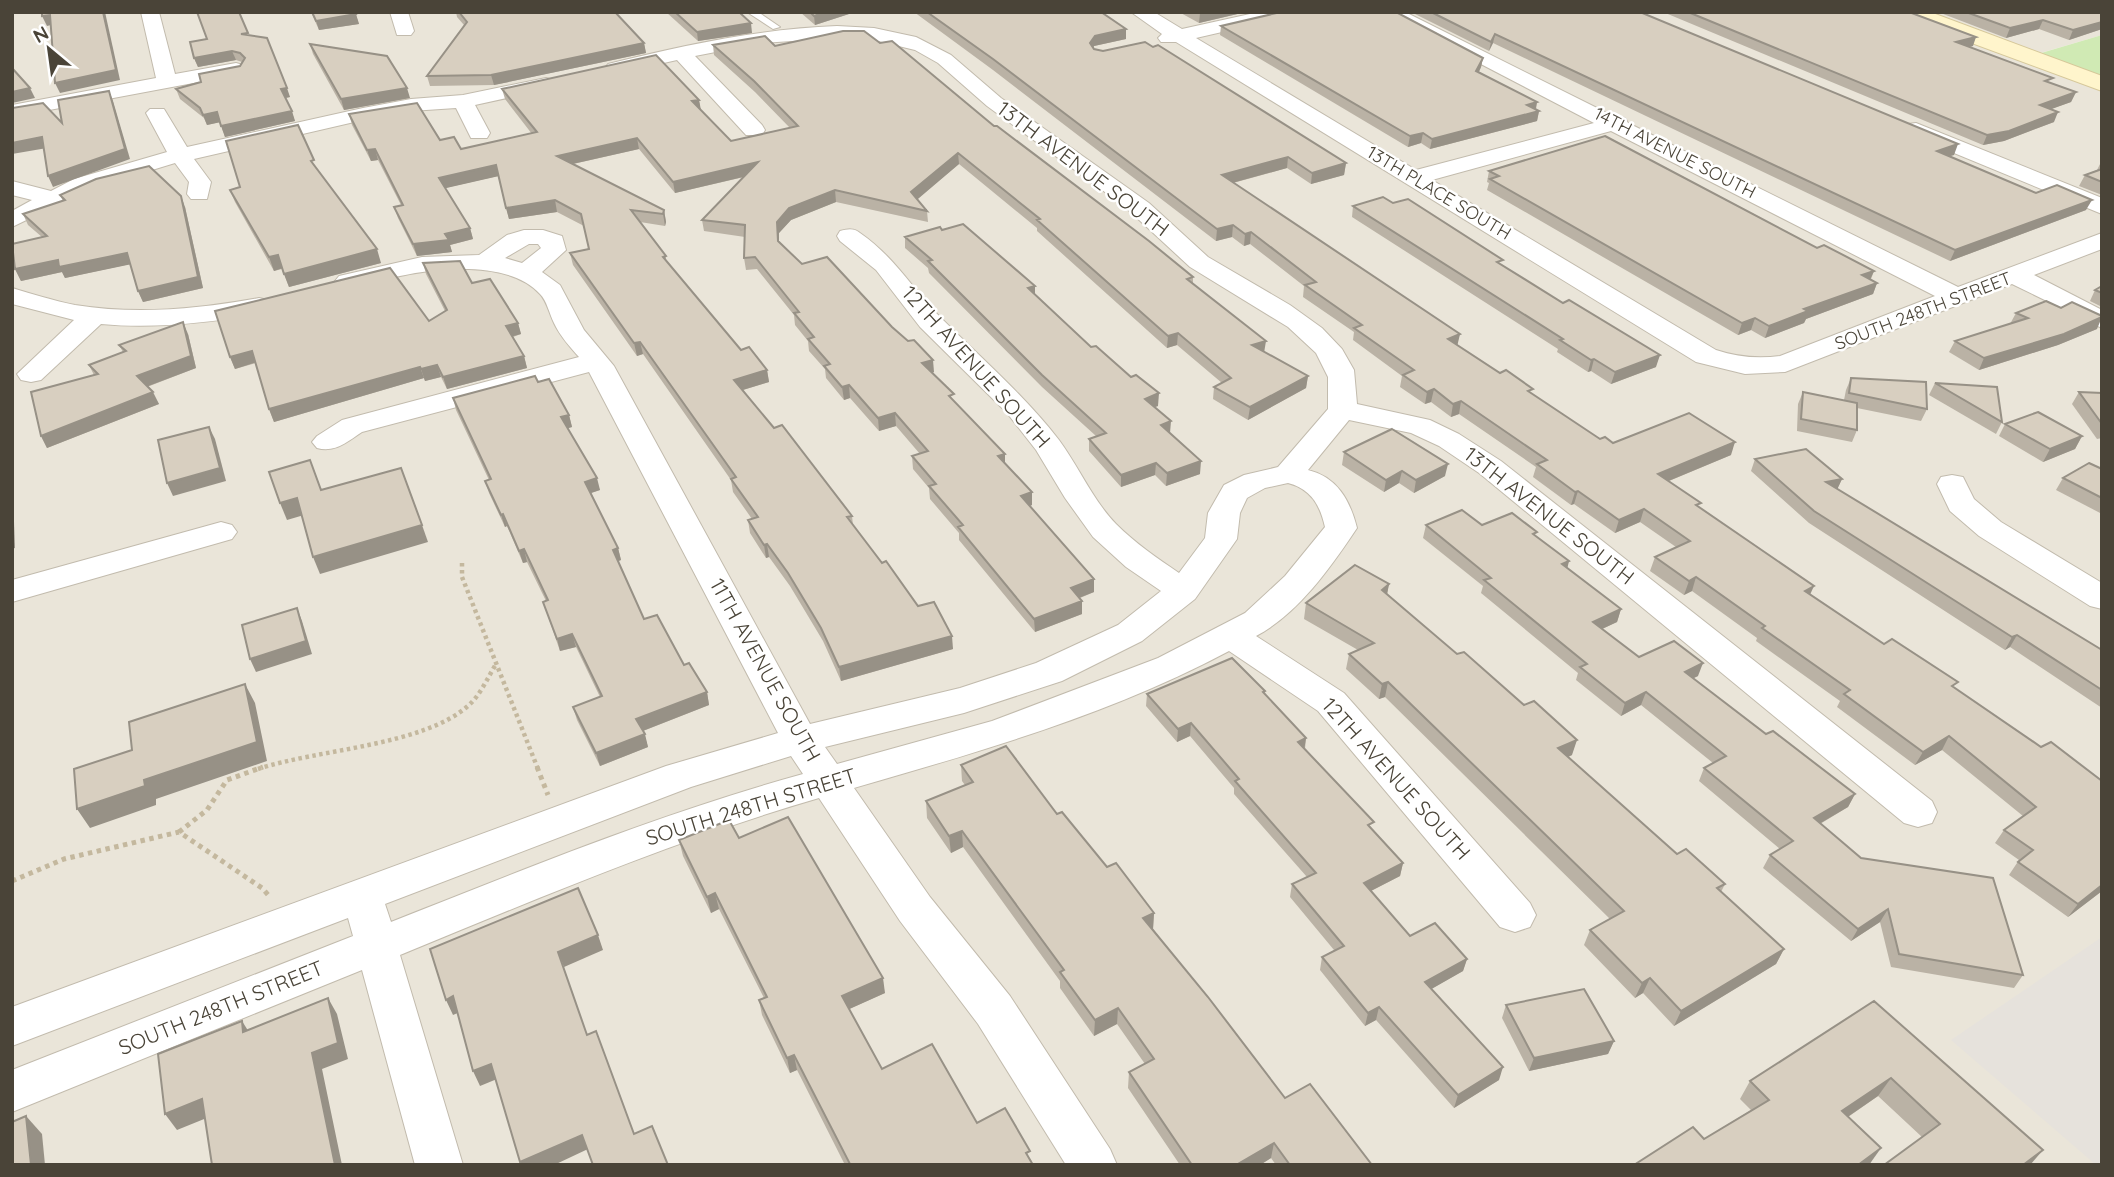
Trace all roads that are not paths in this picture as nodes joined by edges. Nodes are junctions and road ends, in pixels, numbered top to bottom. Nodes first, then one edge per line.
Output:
1 (150, 12) edge
2 (751, 12) edge
3 (1140, 12) edge
4 (1286, 12) edge
5 (1390, 12) edge
6 (1909, 12) edge
7 (778, 32) junction
8 (1181, 35) junction
9 (1154, 41) dead end
10 (682, 54) junction
11 (236, 69) edge
12 (597, 72) edge
13 (570, 78) edge
14 (167, 81) junction
15 (2102, 84) edge
16 (463, 101) junction
17 (12, 111) edge
18 (157, 113) dead end
19 (1896, 120) edge
20 (1617, 124) junction
21 (754, 130) dead end
22 (479, 133) dead end
23 (180, 155) junction
24 (1413, 178) junction
25 (12, 188) edge
26 (199, 194) dead end
27 (51, 198) junction
28 (2102, 207) edge
29 (12, 220) edge
30 (849, 236) dead end
31 (2102, 240) edge
32 (506, 268) junction
33 (2014, 275) junction
34 (319, 290) edge
35 (12, 296) edge
36 (1957, 297) junction
37 (283, 300) edge
38 (101, 318) junction
39 (2102, 320) edge
40 (597, 361) junction
41 (1741, 366) joint
42 (31, 373) dead end
43 (1342, 411) junction
44 (327, 442) dead end
45 (1288, 474) junction
46 (1952, 484) dead end
47 (221, 532) dead end
48 (12, 591) edge
49 (1183, 591) junction
50 (2102, 598) edge
51 (1229, 635) junction
52 (800, 740) junction
53 (831, 782) junction
54 (1917, 812) dead end
55 (362, 895) junction
56 (1515, 915) dead end
57 (377, 946) junction
58 (12, 1027) edge
59 (12, 1091) edge
60 (439, 1165) edge
61 (1093, 1165) edge

1 - 14 street
2 - 7 lane
3 - 8 street, 13TH PLACE SOUTH
4 - 8 street
5 - 20 street, 14TH AVENUE SOUTH
6 - 15 main road
7 - 10 street, 13TH AVENUE SOUTH
7 - 43 street, 13TH AVENUE SOUTH
8 - 9 street
8 - 24 street, 13TH PLACE SOUTH
10 - 12 street, 13TH AVENUE SOUTH
10 - 21 street
11 - 14 street
13 - 16 street
14 - 17 street
16 - 22 street
16 - 23 street
18 - 23 street
19 - 28 street
20 - 24 street
20 - 36 street, 14TH AVENUE SOUTH
23 - 26 street
23 - 27 street
24 - 41 street, 13TH PLACE SOUTH
25 - 27 street
27 - 29 street
30 - 49 street, 12TH AVENUE SOUTH
31 - 33 street, SOUTH 248TH STREET
32 - 32 street
32 - 34 street
32 - 40 street, 11TH AVENUE SOUTH
33 - 36 street, SOUTH 248TH STREET
33 - 39 street
35 - 38 street
36 - 41 street, SOUTH 248TH STREET
37 - 38 street
38 - 42 street
40 - 44 street
40 - 52 street, 11TH AVENUE SOUTH
43 - 45 street
43 - 54 street, 13TH AVENUE SOUTH
45 - 49 street
45 - 51 street, SOUTH 248TH STREET
46 - 50 street
47 - 48 street
49 - 52 street
51 - 53 street, SOUTH 248TH STREET
51 - 56 street, 12TH AVENUE SOUTH
52 - 53 street, 11TH AVENUE SOUTH
52 - 55 street
53 - 57 street, SOUTH 248TH STREET
53 - 61 street, 11TH AVENUE SOUTH
55 - 57 street
55 - 58 street
57 - 59 street, SOUTH 248TH STREET
57 - 60 street

